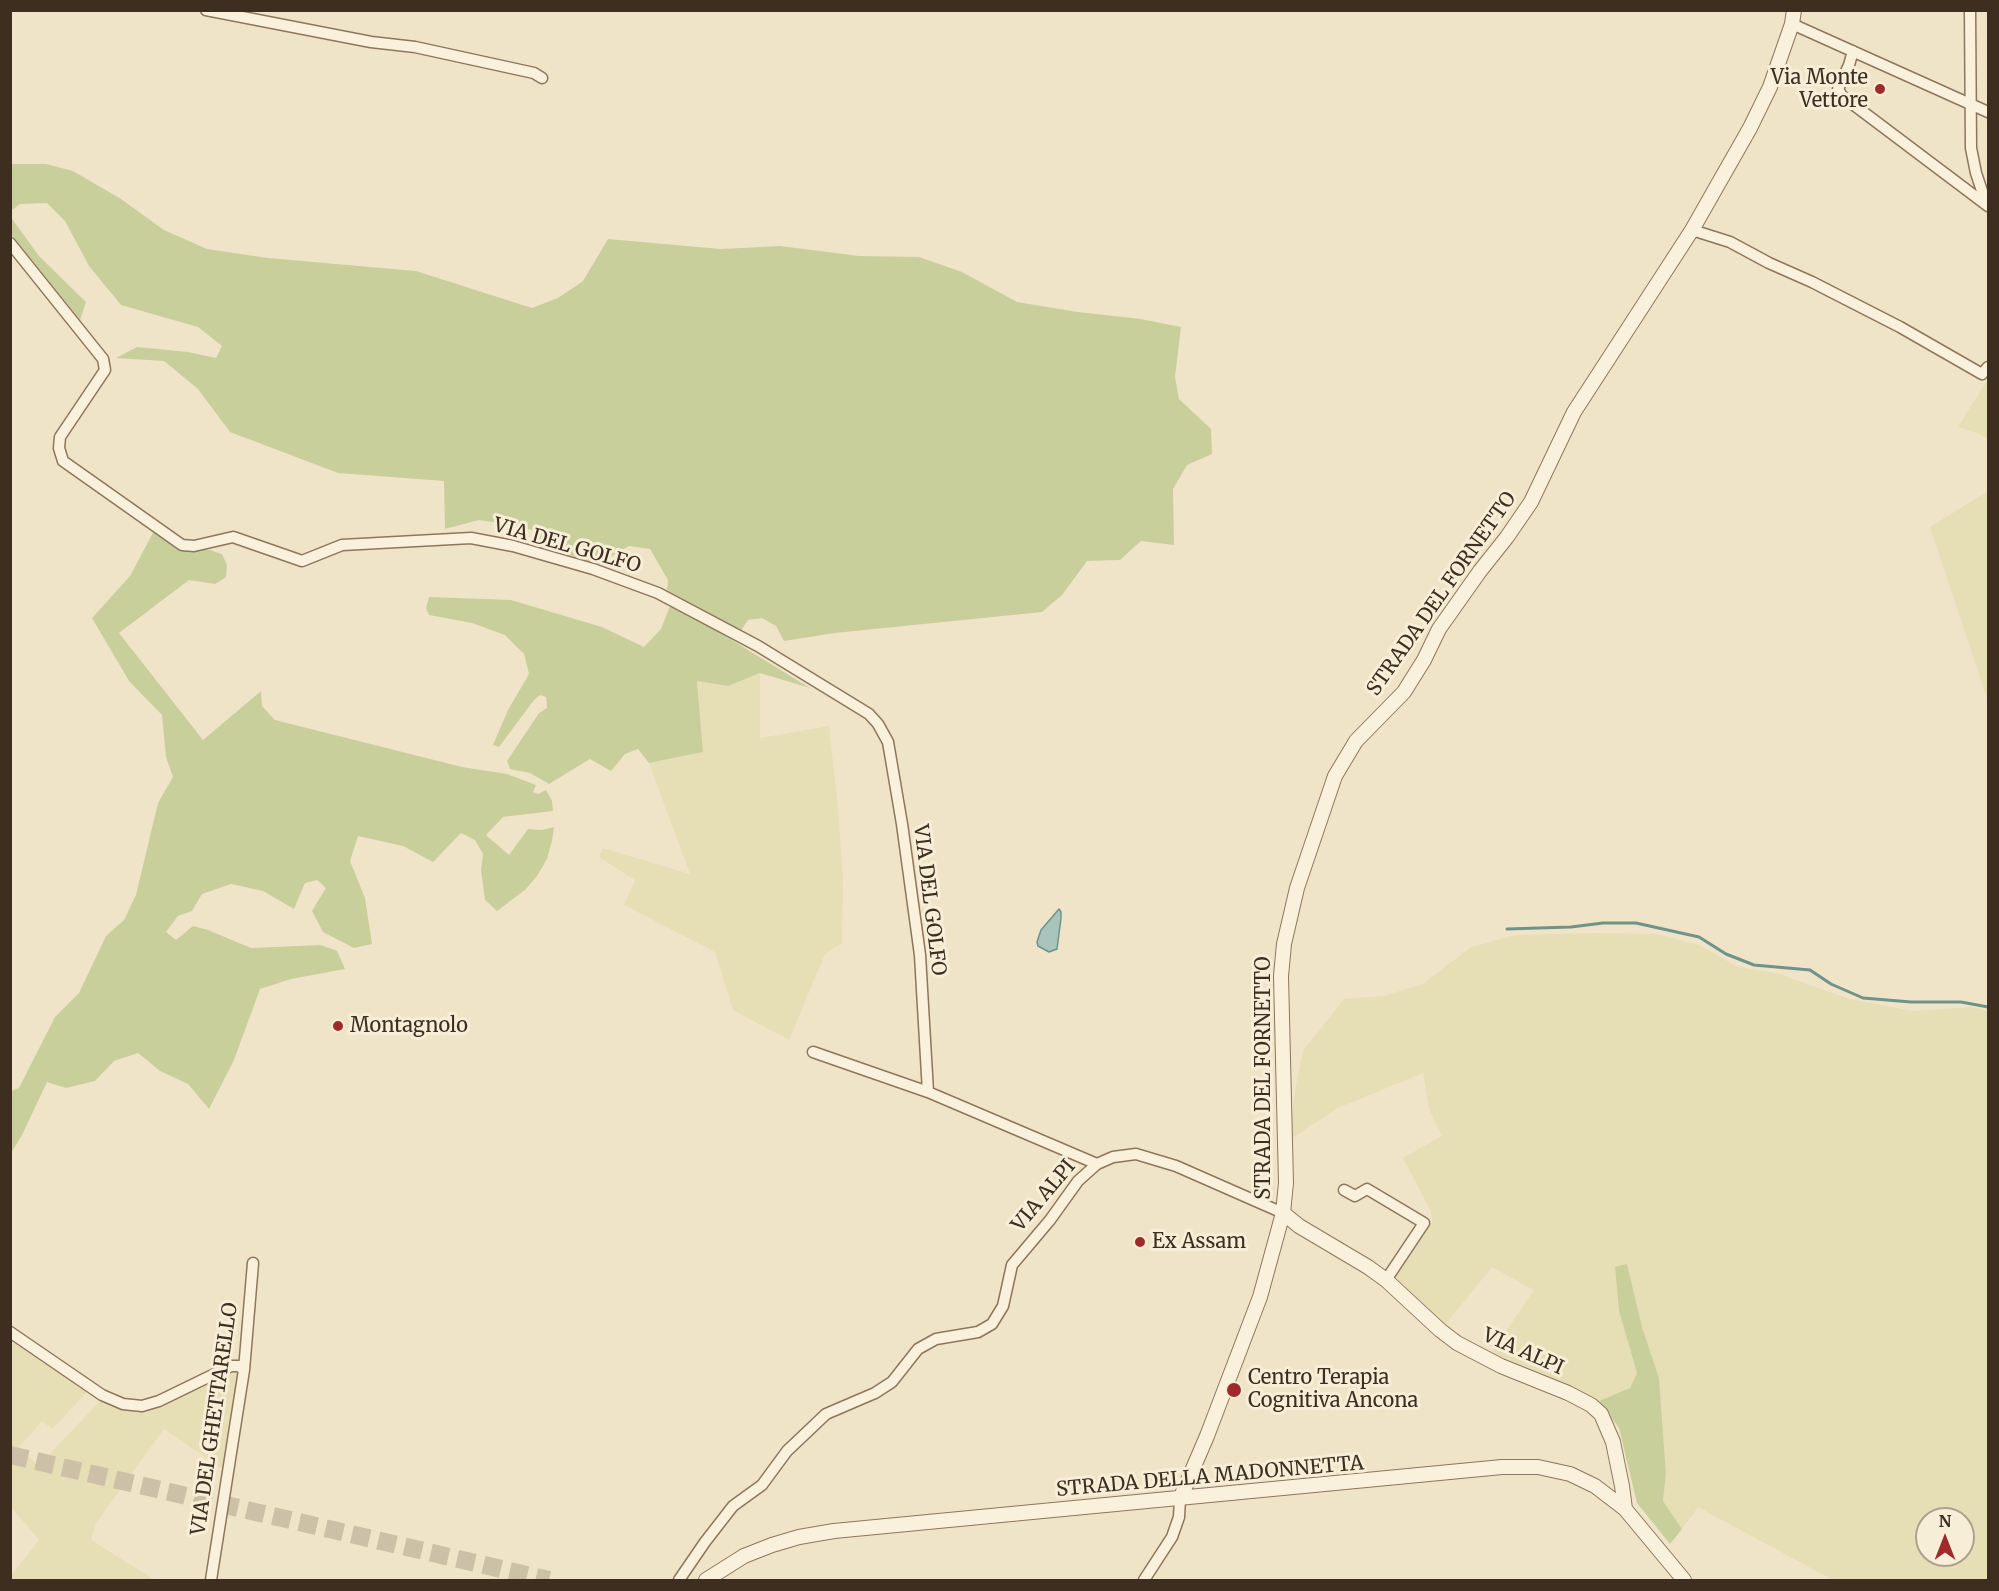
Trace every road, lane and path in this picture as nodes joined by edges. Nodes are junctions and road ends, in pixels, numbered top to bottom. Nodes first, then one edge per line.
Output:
1 (206, 10) edge
2 (1970, 10) edge
3 (1793, 17) edge
4 (1852, 51) junction
5 (542, 78) dead end
6 (1970, 104) junction
7 (1989, 112) edge
8 (1987, 205) edge
9 (1692, 230) junction
10 (10, 243) edge
11 (1989, 367) edge
12 (813, 1053) dead end
13 (928, 1092) junction
14 (1097, 1164) junction
15 (1344, 1190) dead end
16 (1283, 1213) junction
17 (253, 1263) dead end
18 (1386, 1280) junction
19 (10, 1332) edge
20 (244, 1371) junction
21 (1180, 1499) junction
22 (1625, 1509) junction
23 (211, 1581) edge
24 (679, 1581) edge
25 (706, 1581) edge
26 (1144, 1581) edge
27 (1684, 1581) edge

1 - 5 street
2 - 6 street
3 - 4 street
3 - 9 street, STRADA DEL FORNETTO
4 - 6 street
4 - 8 street
6 - 7 street
6 - 8 street
9 - 11 street
9 - 16 street, STRADA DEL FORNETTO
10 - 13 street, VIA DEL GOLFO
12 - 13 street
13 - 14 street
14 - 16 street, VIA ALPI
14 - 24 street, VIA ALPI
15 - 18 street
16 - 18 street, VIA ALPI
16 - 21 street, STRADA DEL FORNETTO
17 - 20 street, VIA DEL GHETTARELLO
18 - 22 street, VIA ALPI
19 - 20 street
20 - 23 street, VIA DEL GHETTARELLO
21 - 22 street, STRADA DELLA MADONNETTA
21 - 25 street, STRADA DELLA MADONNETTA
21 - 26 street
22 - 27 street, STRADA DELLA MADONNETTA

